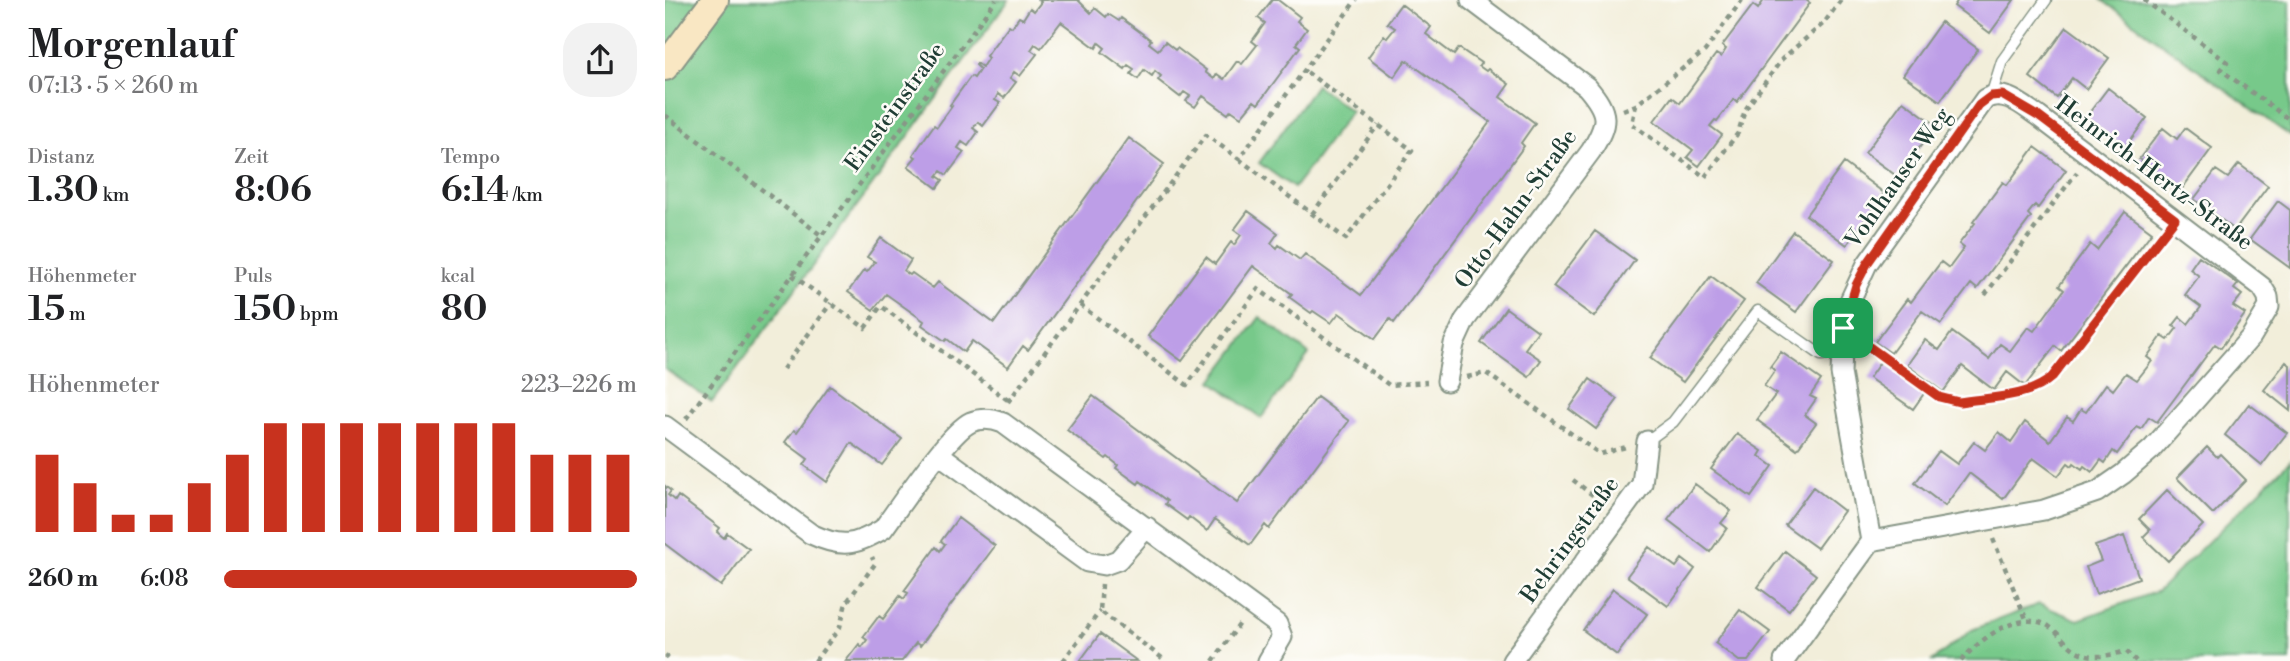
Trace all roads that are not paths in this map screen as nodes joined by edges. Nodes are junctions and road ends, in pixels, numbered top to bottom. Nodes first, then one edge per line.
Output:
1 (715, 0) edge
2 (1471, 0) edge
3 (2046, 0) edge
4 (665, 67) edge
5 (1991, 96) junction
6 (1842, 354) junction
7 (1447, 381) road end
8 (670, 430) edge
9 (1647, 441) joint
10 (939, 454) junction
11 (1147, 527) junction
12 (1871, 541) junction
13 (1268, 661) edge
14 (1512, 661) edge
15 (1784, 661) edge

1 - 4 street
2 - 7 street, Otto-Hahn-Straße
3 - 5 lane
5 - 6 street, Vohlhauser Weg
5 - 12 street, Heinrich-Hertz-Straße
6 - 9 lane
6 - 12 street, Vohlhauser Weg
8 - 10 street
9 - 14 street, Behringstraße
10 - 11 street
10 - 11 street
11 - 13 street
12 - 15 street

